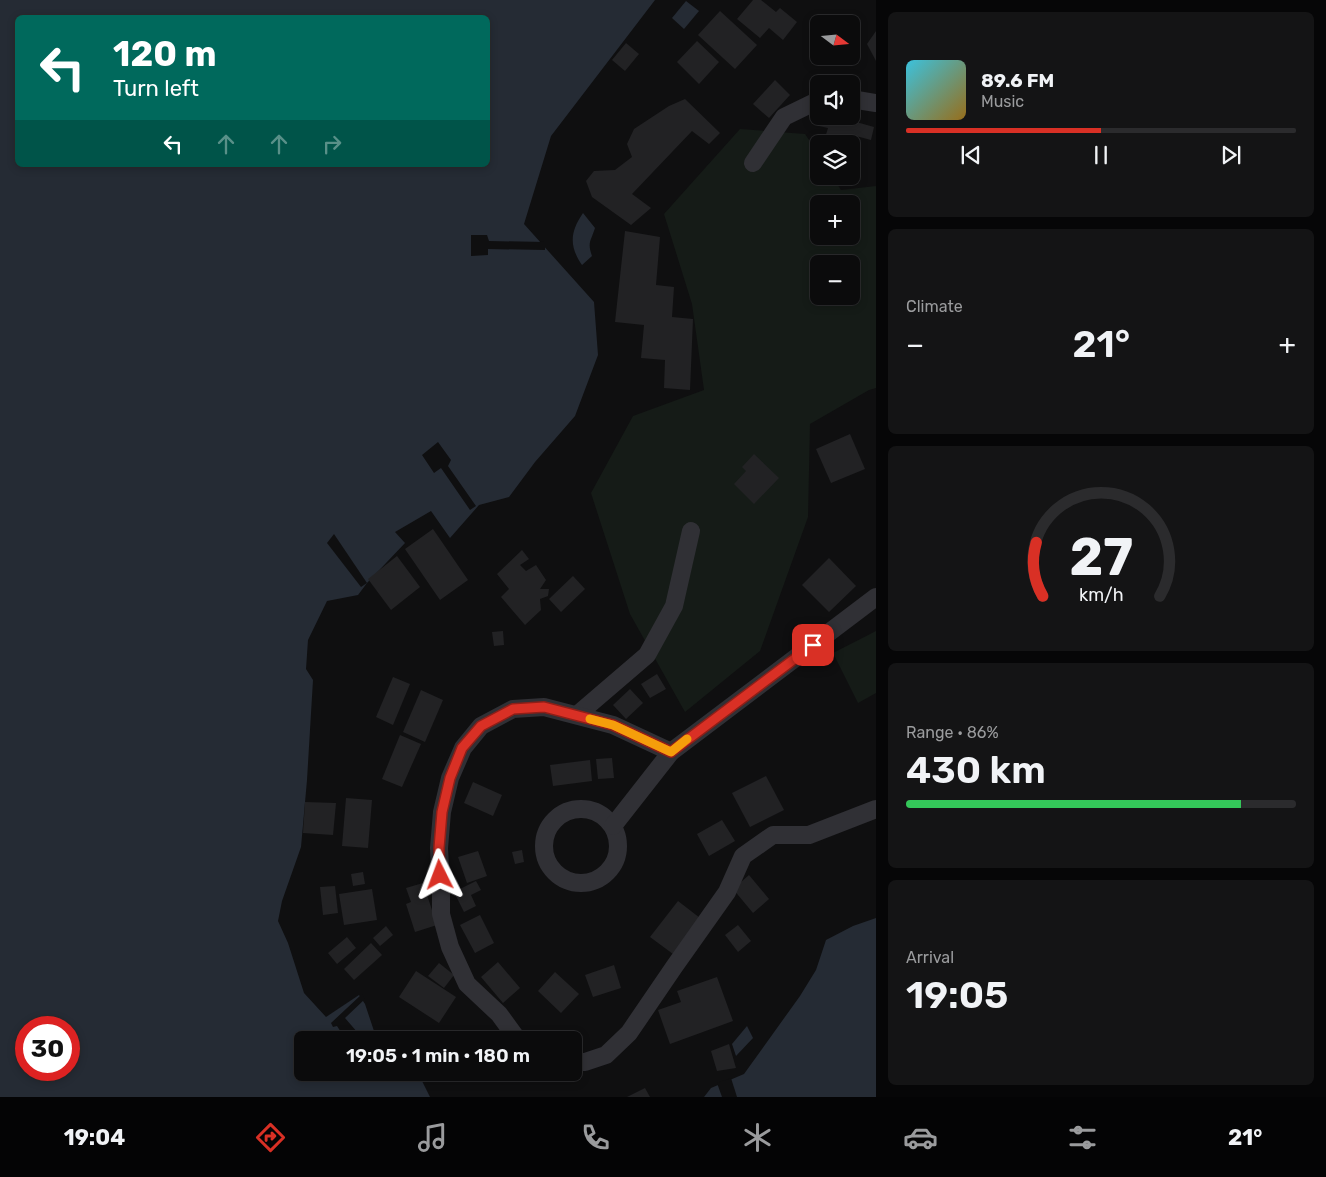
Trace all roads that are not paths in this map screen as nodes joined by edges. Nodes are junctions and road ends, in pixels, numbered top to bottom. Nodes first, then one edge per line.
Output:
1 (860, 100) edge
2 (876, 103) edge
3 (810, 104) edge
4 (753, 163) dead end
5 (691, 531) dead end
6 (876, 597) edge
7 (577, 715) junction
8 (671, 752) junction
9 (876, 809) edge
10 (613, 826) junction
11 (511, 1031) edge
12 (582, 1062) edge

1 - 2 street
3 - 4 street
5 - 7 street
6 - 8 street
7 - 8 street
7 - 11 street
8 - 10 street
9 - 12 street
10 - 10 street

